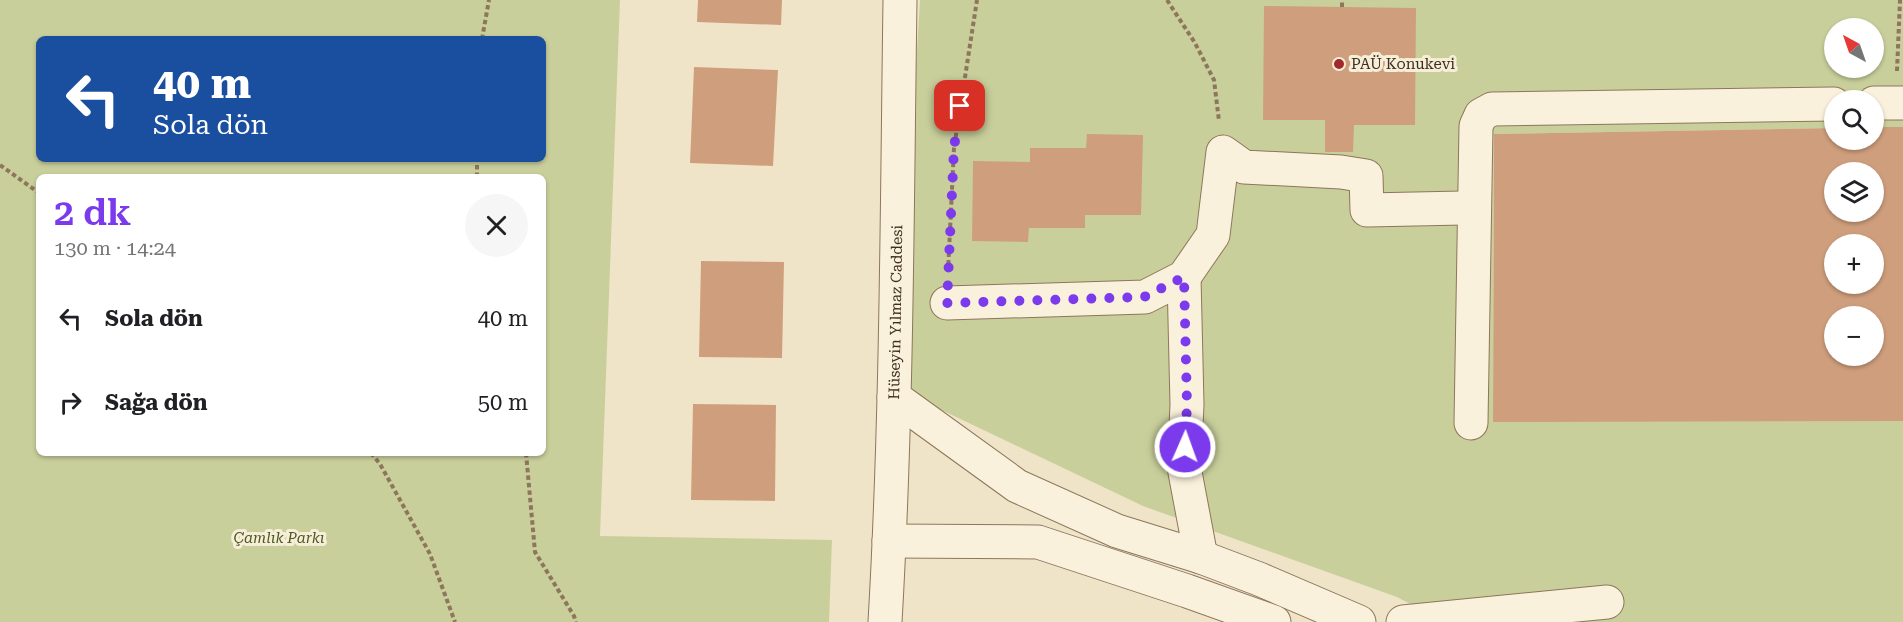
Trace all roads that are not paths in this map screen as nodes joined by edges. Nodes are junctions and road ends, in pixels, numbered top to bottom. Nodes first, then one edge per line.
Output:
1 (900, 0) edge
2 (1900, 92) edge
3 (1884, 99) edge
4 (1824, 104) edge
5 (1463, 208) dead end
6 (1184, 277) junction
7 (947, 303) road end
8 (894, 397) junction
9 (1471, 423) dead end
10 (889, 541) junction
11 (1201, 557) junction
12 (1607, 602) dead end
13 (885, 622) edge
14 (1274, 622) edge
15 (1359, 622) edge
16 (1403, 622) edge

1 - 8 street, Hüseyin Yılmaz Caddesi
2 - 3 street
4 - 9 street
5 - 6 street
6 - 7 street
6 - 11 street
8 - 10 street, Hüseyin Yılmaz Caddesi
8 - 11 street
10 - 13 street, Hüseyin Yılmaz Caddesi
10 - 14 street
11 - 15 street
12 - 16 street

